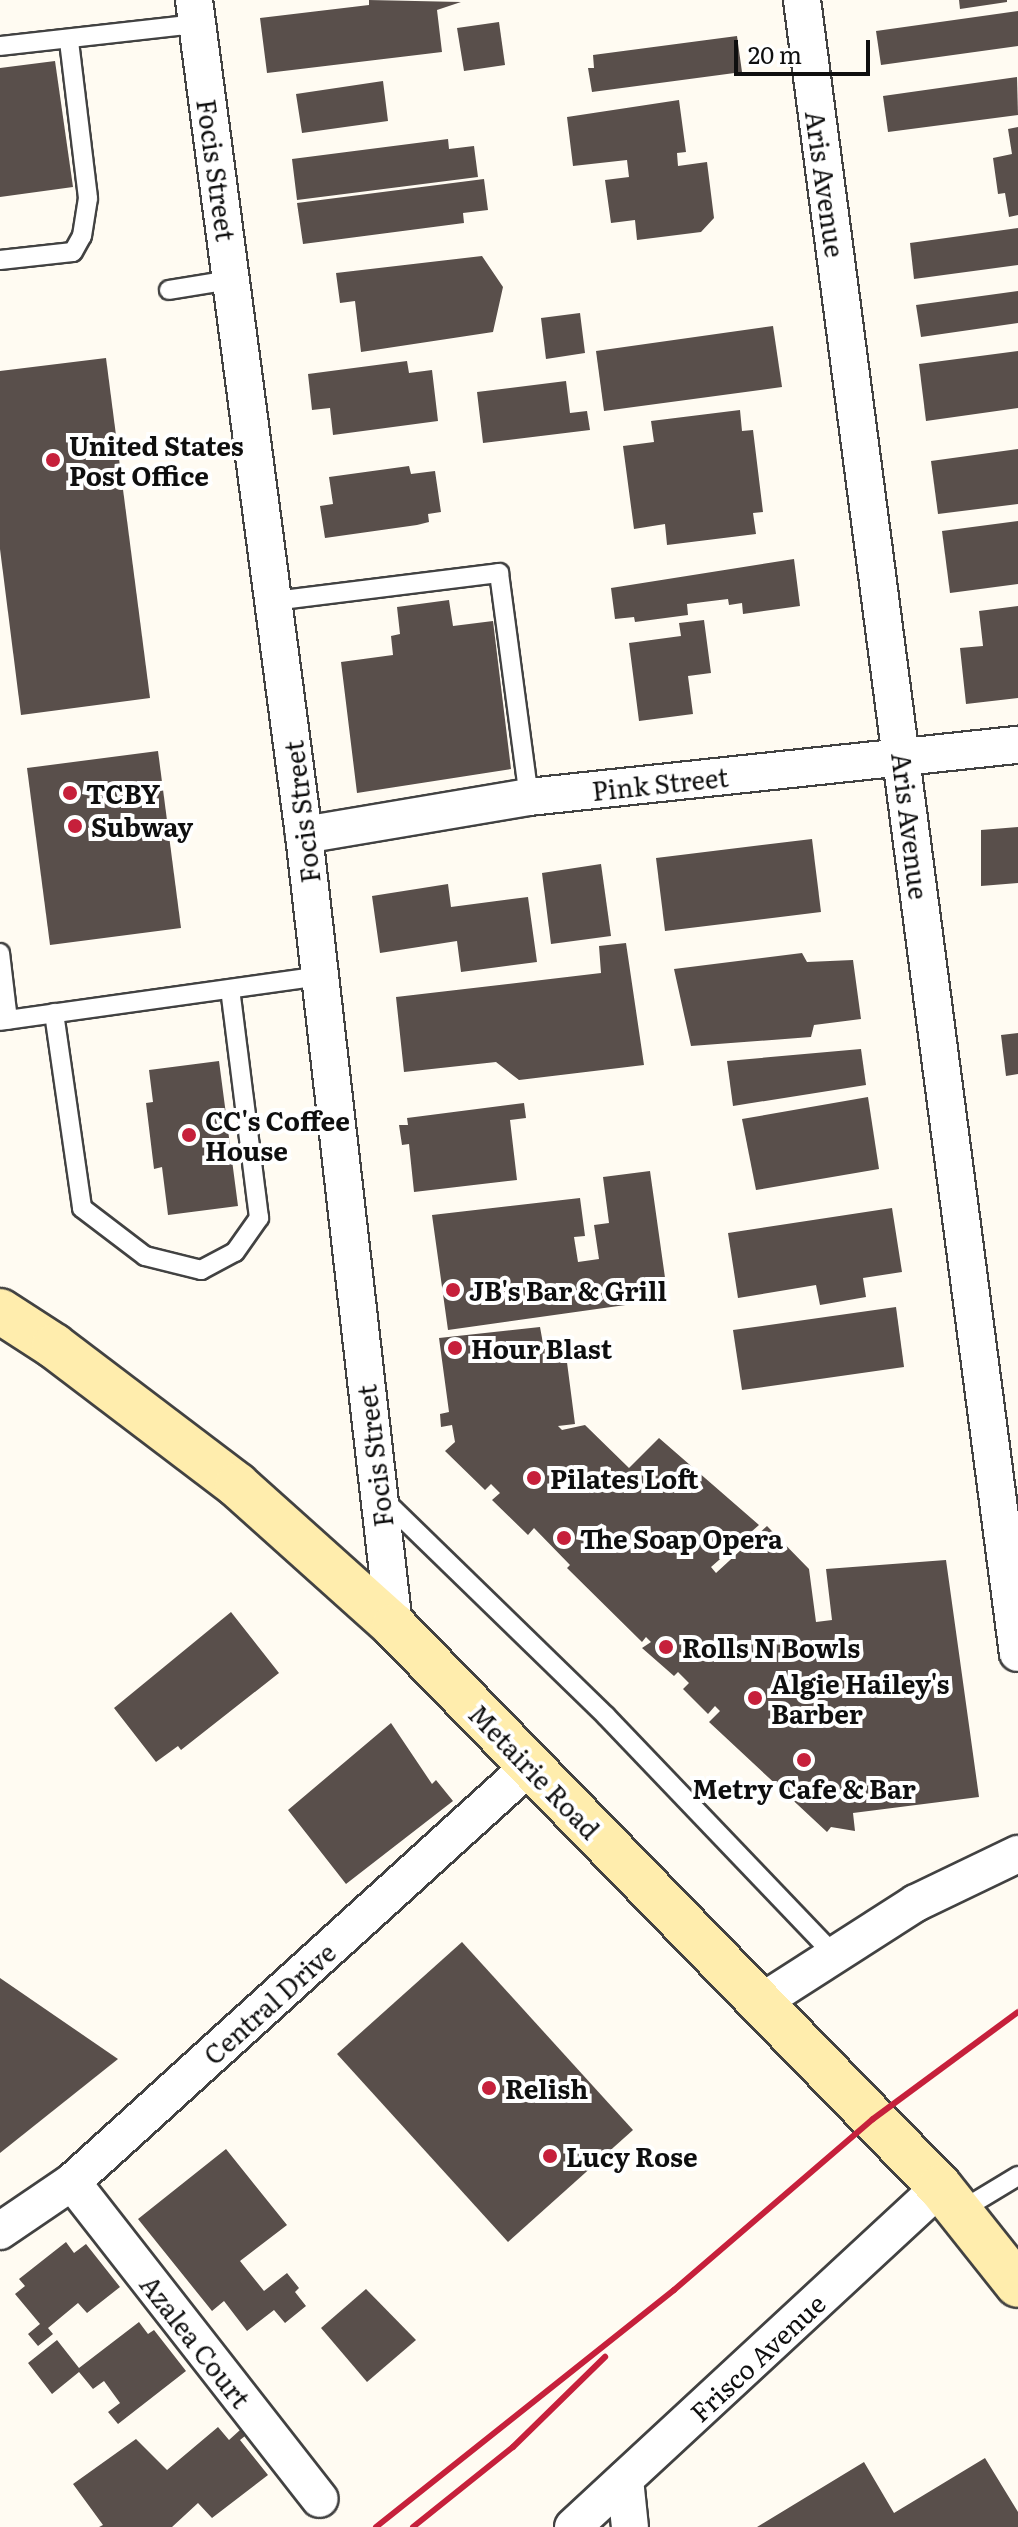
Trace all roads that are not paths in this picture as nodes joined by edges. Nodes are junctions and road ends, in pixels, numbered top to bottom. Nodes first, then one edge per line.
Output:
1 (802, 0) edge
2 (196, 12) edge
3 (69, 40) junction
4 (0, 46) edge
5 (0, 260) edge
6 (231, 280) junction
7 (169, 290) dead end
8 (274, 601) junction
9 (1018, 745) edge
10 (902, 757) junction
11 (529, 797) junction
12 (304, 835) junction
13 (0, 953) edge
14 (320, 976) junction
15 (230, 990) junction
16 (54, 1013) junction
17 (4, 1020) edge
18 (0, 1311) edge
19 (379, 1494) junction
20 (394, 1626) junction
21 (1018, 1653) edge
22 (530, 1766) junction
23 (1018, 1854) edge
24 (834, 1955) junction
25 (760, 2003) junction
26 (1018, 2176) edge
27 (72, 2182) junction
28 (950, 2199) junction
29 (0, 2231) edge
30 (1018, 2285) edge
31 (625, 2479) junction
32 (320, 2499) dead end
33 (573, 2527) edge
34 (630, 2527) edge

1 - 10 street, Aris Avenue
2 - 3 lane
2 - 6 street, Focis Street
3 - 4 lane
3 - 5 lane
6 - 7 lane
6 - 8 street, Focis Street
8 - 11 lane
8 - 12 street, Focis Street
9 - 10 street, Pink Street
10 - 11 street, Pink Street
10 - 21 street, Aris Avenue
11 - 12 street, Pink Street
12 - 14 street, Focis Street
13 - 17 lane
14 - 15 lane
14 - 19 street, Focis Street
15 - 16 lane
15 - 16 lane
16 - 17 lane
18 - 20 main road, Metairie Road
19 - 20 street, Focis Street
19 - 24 lane
20 - 22 main road, Metairie Road
22 - 25 main road, Metairie Road
22 - 27 street, Central Drive
23 - 24 street
24 - 25 street
25 - 28 main road, Metairie Road
26 - 28 lane
27 - 29 street, Central Drive
27 - 32 street, Azalea Court
28 - 30 main road, Metairie Road
28 - 31 street, Frisco Avenue
31 - 33 street, Frisco Avenue
31 - 34 street

